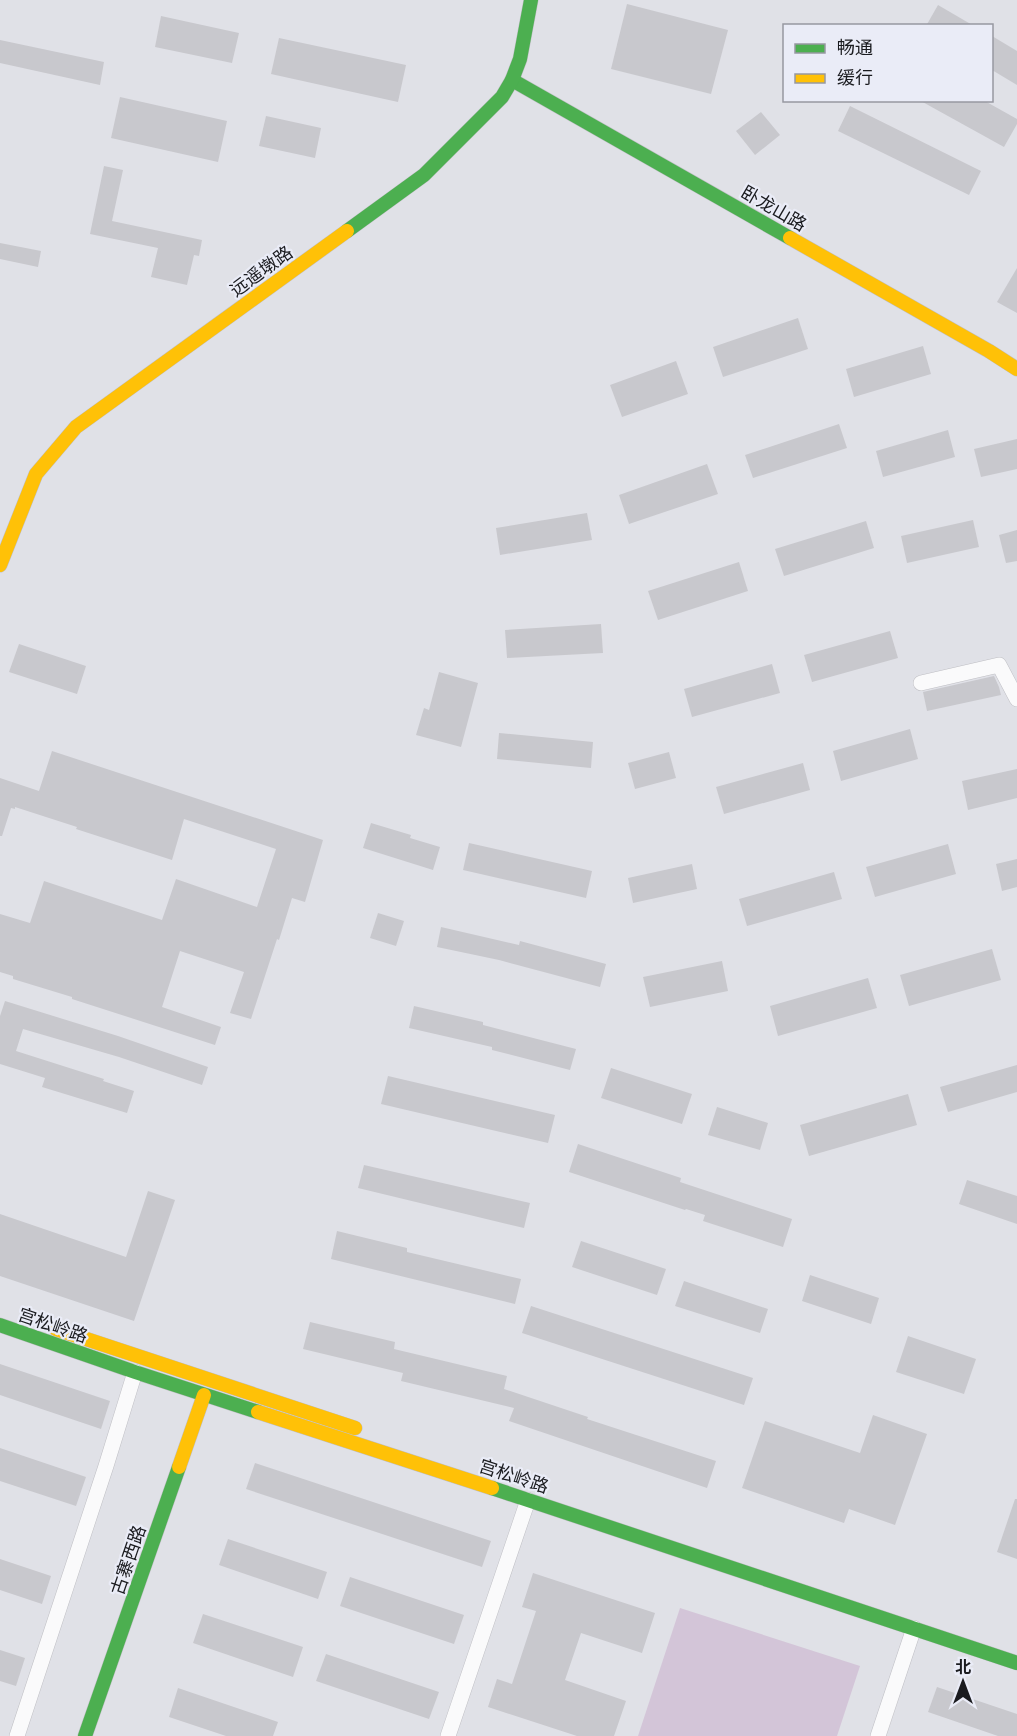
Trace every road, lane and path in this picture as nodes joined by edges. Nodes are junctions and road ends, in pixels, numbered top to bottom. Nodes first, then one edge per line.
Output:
1 (531, 0) edge
2 (512, 80) junction
3 (1017, 369) edge
4 (0, 565) edge
5 (921, 683) dead end
6 (1017, 699) edge
7 (0, 1312) edge
8 (0, 1325) edge
9 (135, 1372) junction
10 (204, 1395) junction
11 (364, 1431) dead end
12 (528, 1500) junction
13 (914, 1628) junction
14 (1017, 1663) edge
15 (17, 1736) edge
16 (85, 1736) edge
17 (448, 1736) edge
18 (878, 1736) edge

1 - 2 main road, 远遥墩路
2 - 3 main road, 卧龙山路
2 - 4 main road, 远遥墩路
5 - 6 street
7 - 11 main road
8 - 9 main road, 宫松岭路
9 - 10 main road, 宫松岭路
9 - 15 street
10 - 12 main road, 宫松岭路
10 - 16 main road, 古寨西路
12 - 13 main road, 宫松岭路
12 - 17 street
13 - 14 main road, 宫松岭路
13 - 18 street

